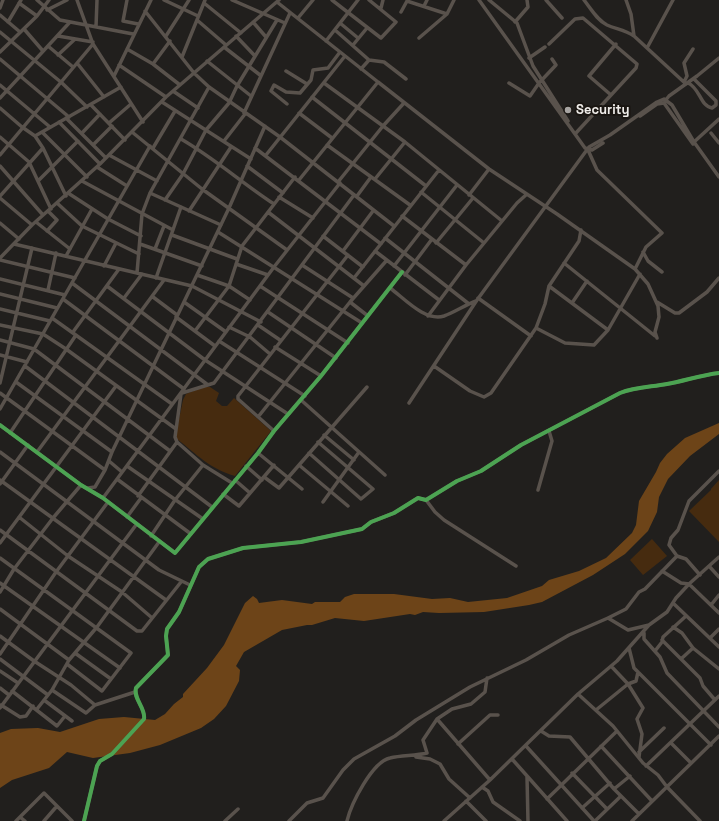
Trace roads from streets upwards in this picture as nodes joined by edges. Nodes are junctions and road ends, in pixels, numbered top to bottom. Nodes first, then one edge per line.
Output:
1 (4, 0) edge
2 (37, 0) edge
3 (49, 0) edge
4 (67, 0) edge
5 (77, 0) edge
6 (97, 0) edge
7 (127, 0) edge
8 (151, 0) edge
9 (164, 0) edge
10 (189, 0) edge
11 (232, 0) edge
12 (246, 0) edge
13 (313, 0) edge
14 (332, 0) edge
15 (358, 0) edge
16 (369, 0) edge
17 (382, 0) edge
18 (427, 0) edge
19 (454, 0) edge
20 (489, 0) edge
21 (527, 0) edge
22 (546, 0) edge
23 (584, 0) edge
24 (626, 0) edge
25 (673, 0) edge
26 (205, 1) edge
27 (278, 1) edge
28 (407, 1) edge
29 (481, 1) edge
30 (20, 2) edge
31 (244, 5) junction
32 (424, 6) junction
33 (0, 8) edge
34 (381, 8) junction
35 (46, 9) junction
36 (183, 9) junction
37 (145, 11) junction
38 (402, 12) dead end
39 (264, 13) junction
40 (290, 13) junction
41 (348, 13) junction
42 (447, 14) junction
43 (0, 15) edge
44 (37, 16) junction
45 (198, 18) junction
46 (298, 18) junction
47 (562, 18) dead end
48 (278, 20) junction
49 (8, 22) junction
50 (70, 22) junction
51 (253, 22) junction
52 (515, 22) junction
53 (285, 23) junction
54 (340, 23) junction
55 (138, 24) junction
56 (88, 25) junction
57 (96, 27) junction
58 (24, 28) junction
59 (367, 28) junction
60 (335, 30) junction
61 (0, 32) edge
62 (20, 32) junction
63 (241, 33) junction
64 (133, 34) junction
65 (58, 36) junction
66 (166, 36) junction
67 (236, 36) junction
68 (634, 36) junction
69 (266, 37) junction
70 (358, 38) junction
71 (419, 38) dead end
72 (74, 40) junction
73 (11, 41) junction
74 (170, 41) junction
75 (326, 41) junction
76 (93, 43) junction
77 (549, 44) dead end
78 (616, 44) junction
79 (352, 45) junction
80 (48, 46) junction
81 (225, 46) junction
82 (545, 47) dead end
83 (648, 48) junction
84 (127, 49) junction
85 (693, 49) dead end
86 (43, 51) junction
87 (0, 52) edge
88 (340, 52) junction
89 (58, 55) junction
90 (255, 56) junction
91 (345, 56) junction
92 (182, 57) junction
93 (529, 58) junction
94 (552, 58) dead end
95 (719, 58) edge
96 (0, 60) edge
97 (369, 60) junction
98 (34, 61) junction
99 (207, 62) junction
100 (77, 63) junction
101 (153, 64) junction
102 (119, 65) junction
103 (73, 67) junction
104 (249, 67) junction
105 (361, 69) junction
106 (286, 70) dead end
107 (194, 73) junction
108 (260, 75) junction
109 (20, 76) junction
110 (114, 76) junction
111 (406, 79) dead end
112 (694, 79) junction
113 (378, 82) junction
114 (540, 82) junction
115 (62, 83) junction
116 (324, 83) junction
117 (509, 83) dead end
118 (686, 83) junction
119 (307, 84) junction
120 (0, 85) edge
121 (180, 85) junction
122 (237, 86) junction
123 (121, 87) junction
124 (209, 87) junction
125 (7, 91) junction
126 (173, 91) junction
127 (281, 91) junction
128 (671, 94) junction
129 (611, 95) junction
130 (251, 96) junction
131 (277, 96) junction
132 (104, 97) junction
133 (166, 97) junction
134 (312, 97) junction
135 (0, 98) edge
136 (48, 99) junction
137 (162, 102) junction
138 (665, 102) junction
139 (229, 103) junction
140 (404, 103) junction
141 (131, 104) junction
142 (287, 104) dead end
143 (91, 105) junction
144 (672, 105) junction
145 (357, 107) junction
146 (0, 108) edge
147 (87, 108) junction
148 (198, 108) junction
149 (175, 111) junction
150 (35, 113) junction
151 (245, 113) junction
152 (299, 113) junction
153 (100, 114) junction
154 (68, 118) junction
155 (719, 119) edge
156 (191, 121) junction
157 (59, 122) junction
158 (143, 122) junction
159 (109, 123) junction
160 (345, 123) junction
161 (629, 123) junction
162 (112, 126) junction
163 (265, 126) junction
164 (383, 126) junction
165 (50, 127) junction
166 (22, 128) junction
167 (206, 130) junction
168 (42, 132) junction
169 (132, 132) junction
170 (82, 133) junction
171 (575, 133) junction
172 (711, 133) dead end
173 (35, 136) junction
174 (0, 137) edge
175 (280, 137) junction
176 (181, 138) junction
177 (332, 138) junction
178 (125, 140) junction
179 (78, 141) junction
180 (224, 142) junction
181 (370, 142) junction
182 (405, 142) junction
183 (694, 142) junction
184 (719, 143) edge
185 (9, 144) junction
186 (93, 145) junction
187 (327, 145) junction
188 (595, 145) junction
189 (151, 147) junction
190 (231, 147) junction
191 (43, 148) junction
192 (197, 148) junction
193 (255, 148) junction
194 (587, 150) junction
195 (0, 155) edge
196 (65, 155) junction
197 (266, 155) junction
198 (108, 156) junction
199 (392, 158) junction
200 (250, 159) junction
201 (168, 161) junction
202 (29, 162) junction
203 (313, 162) junction
204 (353, 163) junction
205 (219, 165) junction
206 (709, 165) junction
207 (0, 166) edge
208 (98, 166) junction
209 (247, 166) junction
210 (52, 168) junction
211 (489, 169) junction
212 (136, 170) junction
213 (439, 170) junction
214 (717, 171) edge
215 (183, 174) junction
216 (87, 177) junction
217 (719, 177) edge
218 (373, 178) junction
219 (297, 179) junction
220 (12, 181) junction
221 (38, 181) junction
222 (82, 181) junction
223 (157, 181) junction
224 (719, 181) edge
225 (240, 182) junction
226 (339, 182) junction
227 (457, 185) junction
228 (127, 186) junction
229 (426, 186) junction
230 (202, 189) junction
231 (421, 192) junction
232 (150, 193) junction
233 (283, 193) junction
234 (527, 194) junction
235 (67, 195) junction
236 (469, 195) junction
237 (356, 196) junction
238 (0, 197) edge
239 (279, 197) junction
240 (473, 198) junction
241 (165, 200) junction
242 (118, 201) junction
243 (326, 201) junction
244 (58, 203) junction
245 (274, 204) junction
246 (410, 205) junction
247 (546, 206) junction
248 (181, 207) junction
249 (229, 208) junction
250 (440, 208) junction
251 (92, 209) junction
252 (49, 210) junction
253 (373, 210) junction
254 (189, 211) junction
255 (268, 212) junction
256 (341, 212) junction
257 (142, 214) junction
258 (43, 215) junction
259 (402, 216) junction
260 (313, 218) junction
261 (108, 219) junction
262 (455, 220) junction
263 (502, 221) junction
264 (0, 223) edge
265 (34, 223) junction
266 (221, 225) junction
267 (82, 226) junction
268 (164, 226) junction
269 (394, 226) junction
270 (361, 227) junction
271 (256, 228) junction
272 (173, 230) junction
273 (581, 230) junction
274 (47, 231) junction
275 (421, 231) junction
276 (218, 232) junction
277 (100, 235) junction
278 (172, 235) junction
279 (140, 236) junction
280 (299, 236) junction
281 (323, 236) junction
282 (19, 238) junction
283 (385, 238) junction
284 (432, 239) junction
285 (116, 243) junction
286 (436, 243) junction
287 (484, 243) junction
288 (14, 244) junction
289 (140, 244) junction
290 (381, 244) junction
291 (242, 246) junction
292 (32, 248) junction
293 (315, 248) junction
294 (70, 249) junction
295 (155, 249) junction
296 (209, 250) junction
297 (287, 250) junction
298 (0, 251) edge
299 (343, 251) junction
300 (375, 251) junction
301 (643, 252) junction
302 (165, 253) junction
303 (4, 254) junction
304 (56, 254) junction
305 (139, 254) junction
306 (404, 254) junction
307 (348, 255) junction
308 (66, 256) junction
309 (0, 259) edge
310 (238, 259) junction
311 (386, 260) junction
312 (84, 261) junction
313 (414, 263) junction
314 (564, 263) junction
315 (236, 264) junction
316 (302, 265) junction
317 (466, 265) junction
318 (28, 266) junction
319 (104, 266) junction
320 (202, 266) junction
321 (394, 266) junction
322 (274, 267) junction
323 (339, 267) junction
324 (363, 267) junction
325 (119, 269) junction
326 (635, 269) junction
327 (52, 272) junction
328 (662, 272) dead end
329 (137, 273) junction
330 (142, 274) junction
331 (404, 274) junction
332 (640, 274) junction
333 (197, 275) junction
334 (268, 275) junction
335 (75, 278) junction
336 (156, 278) junction
337 (292, 278) junction
338 (354, 278) junction
339 (719, 278) edge
340 (0, 279) edge
341 (164, 280) junction
342 (328, 281) junction
343 (587, 281) junction
344 (72, 283) junction
345 (24, 284) junction
346 (107, 286) junction
347 (192, 286) junction
348 (230, 286) junction
349 (260, 286) junction
350 (364, 286) junction
351 (549, 286) junction
352 (390, 288) junction
353 (448, 288) junction
354 (48, 290) junction
355 (0, 294) edge
356 (317, 295) junction
357 (153, 296) junction
358 (64, 297) junction
359 (279, 297) junction
360 (124, 298) junction
361 (353, 298) junction
362 (20, 299) junction
363 (478, 299) junction
364 (96, 300) junction
365 (219, 300) junction
366 (250, 300) junction
367 (439, 300) junction
368 (656, 301) junction
369 (184, 302) junction
370 (350, 302) junction
371 (572, 303) junction
372 (469, 304) junction
373 (57, 308) junction
374 (621, 308) junction
375 (0, 309) edge
376 (242, 311) junction
377 (342, 311) junction
378 (141, 312) junction
379 (268, 312) junction
380 (17, 313) junction
381 (302, 313) junction
382 (86, 315) junction
383 (177, 316) junction
384 (368, 316) junction
385 (428, 316) junction
386 (206, 317) junction
387 (51, 320) junction
388 (259, 323) junction
389 (362, 323) junction
390 (0, 325) edge
391 (130, 326) junction
392 (229, 327) junction
393 (14, 328) junction
394 (290, 328) junction
395 (536, 328) junction
396 (328, 330) junction
397 (608, 330) junction
398 (195, 331) junction
399 (73, 332) junction
400 (226, 332) junction
401 (169, 333) junction
402 (43, 334) junction
403 (76, 335) junction
404 (531, 336) junction
405 (250, 337) junction
406 (0, 340) edge
407 (280, 340) junction
408 (119, 341) junction
409 (219, 341) junction
410 (10, 342) junction
411 (348, 343) junction
412 (316, 345) junction
413 (215, 346) junction
414 (275, 347) junction
415 (34, 349) junction
416 (66, 349) junction
417 (161, 349) junction
418 (238, 353) junction
419 (270, 354) junction
420 (0, 355) edge
421 (107, 356) junction
422 (6, 357) junction
423 (336, 358) junction
424 (205, 360) junction
425 (26, 364) junction
426 (56, 364) junction
427 (301, 364) junction
428 (434, 366) junction
429 (153, 367) junction
430 (260, 367) junction
431 (1, 371) edge
432 (96, 372) junction
433 (223, 372) junction
434 (719, 373) edge
435 (194, 374) junction
436 (321, 376) junction
437 (46, 380) junction
438 (16, 382) junction
439 (0, 383) edge
440 (284, 383) junction
441 (144, 384) junction
442 (208, 385) junction
443 (86, 386) junction
444 (116, 386) junction
445 (245, 386) junction
446 (367, 387) dead end
447 (182, 392) junction
448 (0, 393) edge
449 (36, 395) junction
450 (305, 396) junction
451 (7, 398) junction
452 (301, 400) junction
453 (105, 401) junction
454 (136, 401) junction
455 (74, 402) junction
456 (270, 402) junction
457 (409, 403) dead end
458 (172, 404) junction
459 (0, 409) edge
460 (25, 411) junction
461 (288, 414) junction
462 (63, 416) junction
463 (94, 416) junction
464 (258, 417) junction
465 (128, 418) junction
466 (162, 419) junction
467 (0, 425) edge
468 (331, 426) junction
469 (176, 429) junction
470 (83, 430) junction
471 (52, 431) junction
472 (274, 431) junction
473 (549, 431) junction
474 (10, 432) junction
475 (149, 435) junction
476 (324, 435) junction
477 (119, 436) junction
478 (177, 442) junction
479 (318, 442) junction
480 (28, 445) junction
481 (72, 445) junction
482 (138, 450) junction
483 (170, 451) junction
484 (0, 452) edge
485 (37, 452) junction
486 (112, 452) junction
487 (359, 452) junction
488 (258, 453) junction
489 (309, 453) junction
490 (354, 460) junction
491 (109, 461) junction
492 (15, 463) junction
493 (203, 465) junction
494 (274, 465) junction
495 (299, 465) junction
496 (56, 466) junction
497 (127, 466) junction
498 (246, 466) junction
499 (160, 467) junction
500 (349, 467) junction
501 (105, 470) junction
502 (719, 471) edge
503 (122, 472) junction
504 (385, 475) dead end
505 (263, 478) junction
506 (288, 478) junction
507 (117, 479) junction
508 (340, 479) junction
509 (1, 482) edge
510 (149, 482) junction
511 (233, 482) junction
512 (44, 484) junction
513 (81, 485) junction
514 (85, 487) junction
515 (186, 487) junction
516 (302, 489) dead end
517 (330, 490) junction
518 (538, 490) dead end
519 (250, 493) junction
520 (223, 494) junction
521 (140, 497) junction
522 (103, 498) junction
523 (175, 500) junction
524 (426, 500) junction
525 (66, 501) junction
526 (31, 502) junction
527 (108, 502) junction
528 (323, 502) dead end
529 (348, 506) dead end
530 (212, 507) junction
531 (166, 515) junction
532 (19, 517) junction
533 (127, 517) junction
534 (53, 518) junction
535 (203, 519) junction
536 (93, 521) junction
537 (136, 525) junction
538 (0, 530) edge
539 (41, 533) junction
540 (6, 534) junction
541 (191, 534) junction
542 (151, 536) junction
543 (81, 538) junction
544 (159, 542) junction
545 (0, 543) edge
546 (122, 544) junction
547 (28, 551) junction
548 (68, 556) junction
549 (677, 556) junction
550 (719, 557) edge
551 (0, 558) edge
552 (110, 559) junction
553 (145, 560) junction
554 (516, 566) dead end
555 (709, 566) junction
556 (14, 569) junction
557 (662, 571) junction
558 (56, 572) junction
559 (700, 575) junction
560 (719, 576) edge
561 (98, 577) junction
562 (134, 577) junction
563 (181, 582) junction
564 (0, 583) edge
565 (689, 584) junction
566 (190, 585) junction
567 (4, 586) junction
568 (44, 590) junction
569 (0, 592) edge
570 (122, 592) junction
571 (85, 593) junction
572 (719, 595) edge
573 (166, 600) junction
574 (673, 603) junction
575 (711, 605) junction
576 (33, 606) junction
577 (0, 609) edge
578 (108, 610) junction
579 (72, 611) junction
580 (719, 613) edge
581 (686, 616) junction
582 (152, 617) junction
583 (608, 618) junction
584 (20, 624) junction
585 (649, 625) junction
586 (61, 627) junction
587 (97, 627) junction
588 (674, 627) junction
589 (719, 630) edge
590 (645, 632) junction
591 (0, 636) edge
592 (710, 638) junction
593 (662, 640) junction
594 (8, 642) junction
595 (84, 642) junction
596 (48, 645) junction
597 (719, 647) edge
598 (629, 648) junction
599 (693, 648) junction
600 (655, 651) junction
601 (75, 653) junction
602 (0, 654) edge
603 (0, 659) edge
604 (682, 659) junction
605 (69, 660) junction
606 (34, 661) junction
607 (67, 664) junction
608 (611, 666) junction
609 (120, 668) junction
610 (719, 669) edge
611 (0, 671) edge
612 (638, 672) junction
613 (23, 676) junction
614 (59, 677) junction
615 (487, 678) junction
616 (111, 679) junction
617 (18, 683) junction
618 (628, 684) junction
619 (0, 688) edge
620 (52, 690) junction
621 (12, 691) junction
622 (135, 692) junction
623 (578, 694) junction
624 (9, 695) junction
625 (48, 695) junction
626 (719, 696) edge
627 (44, 700) junction
628 (715, 700) junction
629 (95, 705) junction
630 (1, 706) edge
631 (35, 708) junction
632 (596, 710) junction
633 (704, 711) junction
634 (498, 714) dead end
635 (65, 716) junction
636 (437, 719) junction
637 (72, 721) dead end
638 (690, 724) junction
639 (719, 727) edge
640 (664, 728) dead end
641 (541, 731) junction
642 (617, 731) junction
643 (719, 736) edge
644 (671, 743) junction
645 (458, 744) junction
646 (711, 745) junction
647 (526, 746) junction
648 (601, 746) junction
649 (639, 753) junction
650 (403, 756) junction
651 (639, 758) junction
652 (512, 759) junction
653 (588, 760) junction
654 (691, 764) junction
655 (646, 766) junction
656 (572, 773) junction
657 (630, 776) junction
658 (527, 777) junction
659 (490, 780) junction
660 (610, 783) junction
661 (561, 784) junction
662 (482, 787) junction
663 (667, 787) junction
664 (614, 789) junction
665 (621, 796) junction
666 (594, 797) junction
667 (470, 798) junction
668 (547, 799) junction
669 (466, 801) junction
670 (652, 801) junction
671 (57, 806) junction
672 (582, 808) junction
673 (238, 809) dead end
674 (607, 809) junction
675 (639, 814) junction
676 (20, 817) junction
677 (47, 820) edge
678 (16, 821) edge
679 (25, 821) edge
680 (72, 821) edge
681 (84, 821) edge
682 (225, 821) edge
683 (289, 821) edge
684 (347, 821) edge
685 (444, 821) edge
686 (486, 821) edge
687 (520, 821) edge
688 (528, 821) edge
689 (567, 821) edge
690 (594, 821) edge
691 (632, 821) edge
692 (700, 821) edge

1 - 33 street
2 - 35 street
3 - 35 street
4 - 35 street
5 - 56 street
6 - 57 street
7 - 55 street
8 - 37 street
9 - 36 street
10 - 36 street
11 - 31 street
12 - 31 street
13 - 46 street
14 - 41 street
15 - 41 street
16 - 34 street
17 - 34 street
18 - 32 street
19 - 42 street
20 - 52 street
21 - 52 street
22 - 47 street
23 - 68 street
24 - 68 street
25 - 83 street
26 - 45 street
26 - 63 street
27 - 39 street
27 - 40 street
28 - 32 street
28 - 38 street
29 - 114 street
30 - 44 street
30 - 49 street
31 - 39 street
32 - 42 street
34 - 59 street
35 - 44 street
35 - 50 street
36 - 45 street
36 - 66 street
37 - 55 street
37 - 66 street
39 - 48 street
39 - 51 street
40 - 46 street
40 - 53 street
41 - 54 street
41 - 59 street
42 - 71 street
43 - 49 street
44 - 58 street
45 - 81 street
45 - 92 street
46 - 75 street
48 - 53 street
48 - 69 street
49 - 62 street
50 - 56 street
50 - 65 street
51 - 63 street
51 - 69 street
52 - 93 street
53 - 108 street
54 - 60 street
54 - 70 street
55 - 64 street
56 - 57 street
56 - 76 street
57 - 64 street
58 - 62 street
58 - 86 street
59 - 70 street
60 - 75 street
60 - 79 street
61 - 73 street
62 - 73 street
63 - 67 street
64 - 84 street
65 - 72 street
65 - 80 street
66 - 74 street
67 - 81 street
67 - 90 street
68 - 83 street
69 - 90 street
70 - 79 street
72 - 76 street
72 - 89 street
73 - 87 street
73 - 98 street
74 - 92 street
74 - 101 street
75 - 88 street
76 - 100 street
76 - 110 street
77 - 78 street
78 - 129 street
78 - 129 street
79 - 97 street
80 - 86 street
80 - 89 street
81 - 99 street
81 - 104 street
82 - 93 street
83 - 118 street
84 - 101 street
84 - 102 street
85 - 118 street
86 - 98 street
88 - 91 street
88 - 119 street
89 - 103 street
90 - 104 street
91 - 105 street
91 - 116 street
92 - 107 street
93 - 114 street
94 - 114 street
95 - 112 street
96 - 109 street
97 - 105 street
97 - 111 street
98 - 109 street
98 - 115 street
99 - 107 street
99 - 122 street
100 - 103 street
100 - 132 street
101 - 121 street
102 - 110 street
102 - 133 street
103 - 115 street
104 - 108 street
104 - 122 street
105 - 113 street
106 - 119 street
107 - 121 street
107 - 124 street
108 - 130 street
109 - 125 street
109 - 136 street
110 - 123 street
112 - 118 street
112 - 118 street
113 - 140 street
113 - 145 street
114 - 117 street
114 - 171 street
115 - 136 street
115 - 147 street
116 - 134 street
116 - 145 street
118 - 128 street
119 - 127 street
120 - 125 street
121 - 126 street
122 - 130 street
122 - 139 street
123 - 132 street
123 - 141 street
124 - 139 street
124 - 148 street
125 - 135 street
125 - 150 street
126 - 133 street
126 - 148 street
127 - 131 street
127 - 131 street
128 - 138 street
128 - 144 street
129 - 171 street
130 - 151 street
131 - 142 street
132 - 143 street
133 - 137 street
134 - 152 street
134 - 160 street
136 - 150 street
136 - 154 street
137 - 149 street
137 - 158 street
138 - 144 street
138 - 161 street
138 - 206 street
139 - 151 street
139 - 167 street
140 - 164 street
140 - 211 street
141 - 158 street
141 - 159 street
143 - 147 street
143 - 153 street
144 - 183 street
145 - 160 street
145 - 164 street
146 - 166 street
147 - 154 street
148 - 156 street
149 - 156 street
149 - 189 street
150 - 165 street
150 - 166 street
151 - 163 street
151 - 180 street
152 - 175 street
152 - 177 street
153 - 159 street
153 - 170 street
154 - 157 street
154 - 170 street
155 - 183 street
156 - 167 street
156 - 176 street
157 - 165 street
157 - 179 street
158 - 169 street
159 - 162 street
160 - 177 street
160 - 181 street
161 - 188 street
161 - 194 street
162 - 178 street
162 - 186 street
163 - 175 street
163 - 193 street
164 - 181 street
164 - 182 street
165 - 168 street
166 - 173 street
166 - 185 street
167 - 180 street
167 - 192 street
168 - 173 street
168 - 196 street
169 - 178 street
169 - 189 street
170 - 186 street
171 - 188 street
171 - 194 street
172 - 184 street
173 - 191 street
174 - 185 street
175 - 197 street
175 - 203 street
176 - 192 street
176 - 201 street
177 - 187 street
178 - 198 street
179 - 196 street
179 - 208 street
180 - 190 street
181 - 199 street
181 - 204 street
182 - 199 street
182 - 213 street
183 - 206 street
185 - 195 street
185 - 202 street
186 - 198 street
187 - 203 street
187 - 204 street
188 - 194 street
189 - 201 street
189 - 212 street
190 - 200 street
190 - 205 street
191 - 202 street
191 - 210 street
192 - 205 street
192 - 215 street
193 - 197 street
193 - 200 street
194 - 247 street
194 - 301 street
196 - 210 street
196 - 216 street
197 - 219 street
198 - 208 street
198 - 212 street
199 - 218 street
199 - 229 street
200 - 209 street
201 - 215 street
201 - 223 street
202 - 220 street
202 - 221 street
203 - 219 street
203 - 226 street
204 - 218 street
204 - 226 street
205 - 225 street
205 - 230 street
206 - 214 street
206 - 224 street
207 - 220 street
208 - 216 street
208 - 228 street
209 - 225 street
209 - 233 street
210 - 221 street
210 - 235 street
211 - 234 street
211 - 236 street
212 - 223 street
212 - 228 street
213 - 227 street
213 - 229 street
214 - 217 street
215 - 230 street
215 - 241 street
216 - 222 street
218 - 237 street
218 - 246 street
219 - 233 street
219 - 243 street
220 - 238 street
220 - 258 street
221 - 252 street
222 - 235 street
222 - 242 street
223 - 232 street
225 - 245 street
225 - 249 street
226 - 237 street
226 - 243 street
227 - 236 street
227 - 250 street
228 - 242 street
229 - 231 street
230 - 249 street
230 - 254 street
231 - 246 street
231 - 250 street
232 - 241 street
232 - 257 street
233 - 239 street
234 - 247 street
234 - 263 street
235 - 244 street
235 - 251 street
236 - 240 street
237 - 253 street
237 - 256 street
238 - 265 street
239 - 245 street
239 - 260 street
240 - 262 street
240 - 263 street
241 - 248 street
242 - 257 street
242 - 261 street
243 - 256 street
243 - 260 street
244 - 252 street
244 - 267 street
245 - 255 street
246 - 259 street
247 - 273 street
247 - 363 street
248 - 254 street
248 - 272 street
249 - 266 street
249 - 271 street
250 - 262 street
250 - 275 street
251 - 261 street
251 - 267 street
252 - 258 street
252 - 274 street
253 - 269 street
253 - 270 street
254 - 266 street
255 - 271 street
255 - 280 street
256 - 270 street
256 - 281 street
257 - 268 street
257 - 279 street
258 - 265 street
259 - 269 street
259 - 275 street
260 - 280 street
261 - 277 street
261 - 279 street
262 - 286 street
262 - 287 street
263 - 287 street
264 - 282 street
265 - 274 street
265 - 282 street
266 - 276 street
267 - 277 street
267 - 294 street
268 - 272 street
268 - 295 street
269 - 283 street
270 - 290 street
270 - 299 street
271 - 291 street
271 - 297 street
272 - 278 street
273 - 314 street
273 - 326 street
274 - 294 street
275 - 284 street
275 - 306 street
276 - 291 street
276 - 296 street
277 - 285 street
277 - 312 street
278 - 296 street
278 - 302 street
279 - 289 street
280 - 293 street
280 - 297 street
281 - 293 street
281 - 299 street
282 - 288 street
283 - 290 street
283 - 306 street
284 - 286 street
284 - 313 street
285 - 305 street
285 - 319 street
286 - 317 street
287 - 317 street
288 - 292 street
288 - 303 street
289 - 295 street
289 - 305 street
290 - 300 street
291 - 310 street
291 - 322 street
292 - 304 street
292 - 318 street
293 - 316 street
293 - 323 street
294 - 308 street
295 - 302 street
296 - 310 street
296 - 320 street
297 - 322 street
298 - 303 street
299 - 307 street
300 - 311 street
300 - 324 street
301 - 326 street
301 - 328 street
302 - 320 street
302 - 336 street
303 - 309 street
304 - 308 street
304 - 327 street
305 - 329 street
306 - 313 street
306 - 321 street
307 - 323 street
307 - 324 street
308 - 312 street
309 - 318 street
310 - 315 street
311 - 321 street
311 - 350 street
312 - 319 street
312 - 335 street
313 - 331 street
313 - 353 street
314 - 343 street
314 - 351 street
315 - 334 street
315 - 348 street
316 - 337 street
316 - 342 street
317 - 353 street
318 - 327 street
318 - 345 street
319 - 325 street
320 - 333 street
321 - 331 street
322 - 334 street
322 - 337 street
323 - 338 street
323 - 342 street
324 - 338 street
325 - 329 street
325 - 346 street
326 - 332 street
327 - 335 street
327 - 354 street
329 - 330 street
330 - 336 street
330 - 360 street
331 - 352 street
331 - 367 street
332 - 368 street
332 - 374 street
333 - 347 street
333 - 348 street
334 - 349 street
335 - 344 street
336 - 341 street
337 - 356 street
337 - 359 street
338 - 350 street
339 - 368 street
340 - 345 street
341 - 347 street
341 - 357 street
342 - 356 street
342 - 361 street
343 - 371 street
343 - 374 street
344 - 358 street
344 - 364 street
345 - 354 street
345 - 362 street
346 - 360 street
346 - 364 street
347 - 365 street
347 - 369 street
348 - 365 street
348 - 366 street
349 - 359 street
349 - 366 street
350 - 361 street
351 - 371 street
351 - 395 street
352 - 384 street
352 - 385 street
353 - 367 street
353 - 372 street
354 - 358 street
355 - 362 street
356 - 377 street
356 - 381 street
357 - 378 street
357 - 383 street
358 - 373 street
358 - 382 street
359 - 379 street
359 - 381 street
360 - 378 street
361 - 370 street
362 - 373 street
362 - 380 street
363 - 372 street
363 - 404 street
363 - 428 street
364 - 382 street
364 - 391 street
365 - 376 street
365 - 386 street
366 - 376 street
367 - 385 street
368 - 374 street
369 - 383 street
369 - 386 street
370 - 377 street
370 - 384 street
371 - 397 street
372 - 385 street
373 - 387 street
374 - 397 street
375 - 380 street
376 - 388 street
376 - 392 street
377 - 389 street
377 - 396 street
378 - 391 street
378 - 401 street
379 - 388 street
379 - 394 street
380 - 387 street
380 - 393 street
381 - 394 street
381 - 396 street
382 - 399 street
382 - 408 street
383 - 398 street
383 - 401 street
384 - 389 street
386 - 398 street
386 - 400 street
387 - 399 street
387 - 402 street
388 - 405 street
388 - 407 street
389 - 411 street
390 - 393 street
391 - 408 street
391 - 417 street
392 - 400 street
392 - 405 street
393 - 402 street
393 - 410 street
394 - 407 street
394 - 412 street
395 - 397 street
395 - 404 street
396 - 411 street
396 - 412 street
398 - 413 street
399 - 403 street
400 - 409 street
401 - 417 street
401 - 424 street
402 - 415 street
402 - 416 street
403 - 416 street
403 - 421 street
404 - 428 street
405 - 418 street
405 - 419 street
406 - 410 street
407 - 414 street
408 - 421 street
408 - 429 street
409 - 413 street
409 - 418 street
410 - 415 street
410 - 422 street
411 - 423 street
412 - 423 street
412 - 427 street
413 - 424 street
414 - 419 street
414 - 427 street
415 - 425 street
415 - 426 street
416 - 426 street
416 - 432 street
417 - 429 street
417 - 435 street
418 - 430 street
418 - 433 street
419 - 430 street
420 - 422 street
421 - 432 street
421 - 441 street
422 - 425 street
422 - 431 street
423 - 436 street
424 - 433 street
424 - 435 street
425 - 437 street
425 - 438 street
426 - 437 street
426 - 443 street
427 - 436 street
427 - 440 street
428 - 457 street
429 - 441 street
429 - 447 street
430 - 440 street
430 - 445 street
431 - 439 street
432 - 443 street
432 - 444 street
433 - 442 street
433 - 445 street
434 - 473 street
435 - 442 street
435 - 447 street
436 - 450 street
437 - 449 street
437 - 455 street
438 - 449 street
438 - 451 street
440 - 450 street
440 - 456 street
441 - 454 street
441 - 458 street
442 - 447 street
443 - 453 street
443 - 455 street
444 - 453 street
444 - 454 street
445 - 456 street
445 - 464 street
446 - 468 street
447 - 458 street
447 - 469 street
448 - 451 street
449 - 460 street
449 - 462 street
450 - 452 street
451 - 459 street
451 - 460 street
452 - 461 street
452 - 468 street
453 - 463 street
453 - 465 street
454 - 465 street
454 - 466 street
455 - 462 street
455 - 463 street
456 - 461 street
456 - 464 street
458 - 466 street
460 - 471 street
460 - 474 street
461 - 472 street
462 - 470 street
462 - 471 street
463 - 470 street
463 - 477 street
464 - 472 street
465 - 475 street
465 - 477 street
466 - 469 street
466 - 475 street
467 - 474 street
468 - 476 street
468 - 487 street
469 - 478 street
470 - 481 street
470 - 486 street
471 - 481 street
471 - 485 street
472 - 488 street
473 - 518 street
473 - 524 street
474 - 480 street
475 - 482 street
475 - 483 street
476 - 479 street
476 - 490 street
477 - 482 street
477 - 486 street
478 - 483 street
478 - 493 street
479 - 489 street
479 - 500 street
480 - 485 street
480 - 492 street
481 - 496 street
481 - 501 street
482 - 497 street
482 - 499 street
483 - 499 street
484 - 492 street
485 - 496 street
486 - 491 street
487 - 490 street
487 - 504 street
488 - 494 street
488 - 498 street
489 - 495 street
489 - 508 street
490 - 500 street
491 - 501 street
491 - 503 street
492 - 509 street
492 - 512 street
493 - 511 street
493 - 515 street
494 - 505 street
494 - 506 street
495 - 506 street
495 - 517 street
496 - 512 street
496 - 513 street
497 - 503 street
497 - 510 street
498 - 505 street
498 - 511 street
499 - 510 street
499 - 515 street
500 - 508 street
500 - 508 street
501 - 514 street
502 - 549 street
503 - 507 street
505 - 506 street
505 - 519 street
506 - 516 street
507 - 521 street
507 - 522 street
508 - 517 street
509 - 526 street
510 - 521 street
510 - 523 street
511 - 519 street
511 - 520 street
512 - 525 street
512 - 526 street
513 - 514 street
513 - 525 street
514 - 522 street
515 - 523 street
515 - 530 street
517 - 528 street
517 - 529 street
519 - 520 street
520 - 530 street
521 - 531 street
521 - 533 street
522 - 527 street
523 - 531 street
523 - 535 street
524 - 554 street
524 - 566 street
525 - 534 street
525 - 536 street
526 - 532 street
526 - 534 street
527 - 533 street
527 - 536 street
530 - 535 street
531 - 541 street
531 - 542 street
532 - 539 street
532 - 540 street
533 - 537 street
534 - 539 street
534 - 543 street
535 - 541 street
536 - 543 street
536 - 546 street
537 - 542 street
537 - 546 street
538 - 540 street
539 - 547 street
539 - 548 street
540 - 545 street
540 - 547 street
541 - 544 street
542 - 544 street
543 - 548 street
543 - 552 street
544 - 553 street
546 - 552 street
546 - 553 street
547 - 556 street
547 - 558 street
548 - 558 street
548 - 561 street
549 - 557 street
549 - 559 street
550 - 555 street
551 - 556 street
552 - 561 street
552 - 562 street
553 - 562 street
553 - 563 street
555 - 559 street
555 - 560 street
556 - 567 street
556 - 568 street
557 - 565 street
557 - 583 street
558 - 568 street
558 - 571 street
559 - 565 street
561 - 570 street
561 - 571 street
562 - 570 street
562 - 573 street
563 - 566 street
563 - 573 street
564 - 567 street
565 - 574 street
565 - 575 street
566 - 622 street
567 - 569 street
567 - 576 street
568 - 576 street
568 - 579 street
570 - 578 street
570 - 582 street
571 - 578 street
571 - 579 street
572 - 575 street
573 - 582 street
574 - 581 street
574 - 585 street
575 - 580 street
576 - 584 street
576 - 586 street
577 - 584 street
578 - 582 street
578 - 587 street
579 - 586 street
579 - 587 street
581 - 588 street
581 - 592 street
583 - 585 street
583 - 615 street
584 - 594 street
584 - 596 street
585 - 590 street
586 - 595 street
586 - 596 street
587 - 595 street
587 - 609 street
588 - 593 street
588 - 599 street
589 - 592 street
590 - 598 street
590 - 600 street
591 - 594 street
592 - 597 street
593 - 600 street
593 - 604 street
594 - 602 street
594 - 606 street
595 - 601 street
595 - 609 street
596 - 605 street
596 - 606 street
598 - 608 street
598 - 612 street
599 - 604 street
599 - 610 street
600 - 633 street
601 - 605 street
601 - 616 street
603 - 613 street
604 - 628 street
605 - 607 street
606 - 613 street
606 - 614 street
607 - 614 street
607 - 616 street
608 - 618 street
608 - 623 street
609 - 616 street
611 - 617 street
612 - 618 street
612 - 638 street
613 - 617 street
613 - 625 street
614 - 620 street
614 - 629 street
615 - 636 street
615 - 683 street
617 - 621 street
618 - 632 street
618 - 649 street
619 - 624 street
620 - 625 street
620 - 629 street
621 - 624 street
621 - 631 street
622 - 629 street
622 - 681 street
623 - 632 street
623 - 641 street
624 - 630 street
625 - 627 street
626 - 628 street
627 - 631 street
627 - 635 street
628 - 633 street
630 - 631 street
631 - 635 street
632 - 642 street
633 - 638 street
633 - 639 street
634 - 645 street
635 - 637 street
636 - 645 street
636 - 650 street
638 - 644 street
638 - 646 street
640 - 649 street
641 - 647 street
641 - 653 street
642 - 648 street
642 - 651 street
643 - 646 street
644 - 654 street
644 - 655 street
645 - 659 street
646 - 654 street
647 - 652 street
647 - 661 street
648 - 653 street
648 - 657 street
649 - 651 street
650 - 667 street
650 - 684 street
651 - 655 street
652 - 658 street
652 - 659 street
653 - 656 street
653 - 660 street
654 - 663 street
655 - 663 street
656 - 661 street
656 - 666 street
657 - 664 street
657 - 670 street
658 - 668 street
658 - 688 street
659 - 662 street
660 - 664 street
660 - 666 street
661 - 668 street
661 - 672 street
662 - 667 street
662 - 687 street
663 - 670 street
663 - 692 street
664 - 665 street
665 - 674 street
665 - 675 street
666 - 672 street
666 - 674 street
667 - 669 street
668 - 689 street
669 - 685 street
669 - 686 street
670 - 675 street
671 - 676 street
671 - 677 street
671 - 680 street
672 - 690 street
673 - 682 street
674 - 690 street
675 - 691 street
676 - 678 street
676 - 679 street

